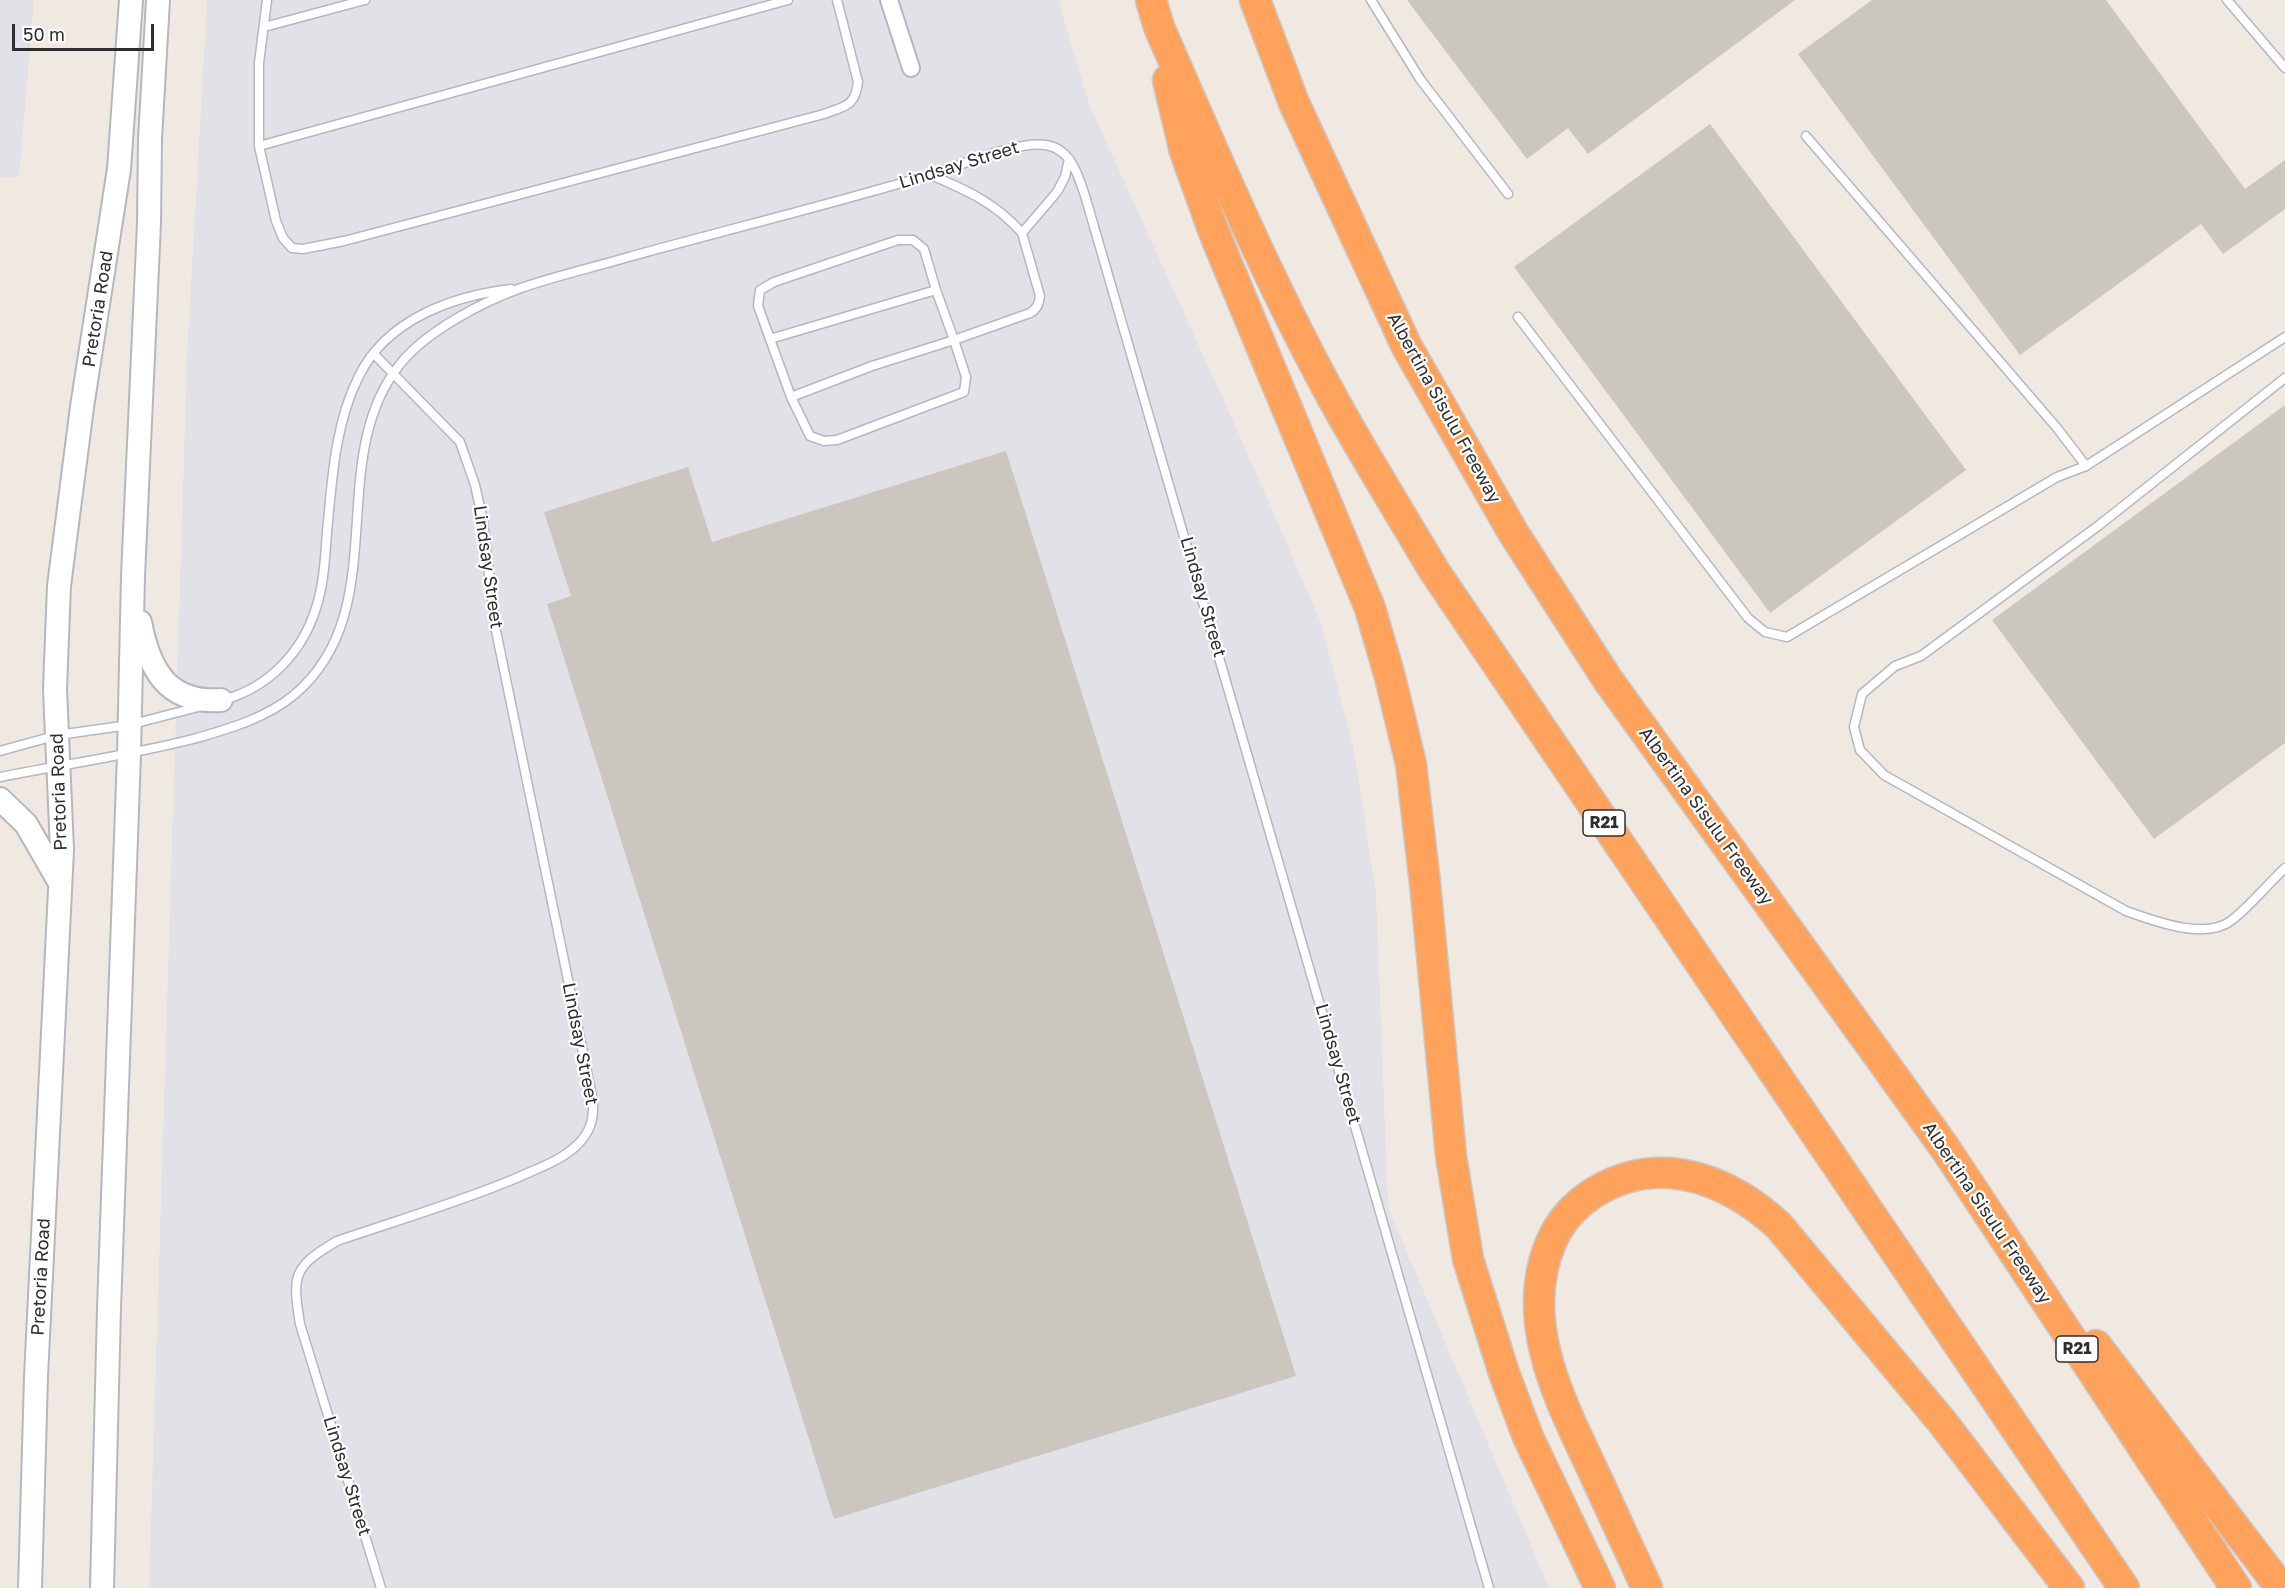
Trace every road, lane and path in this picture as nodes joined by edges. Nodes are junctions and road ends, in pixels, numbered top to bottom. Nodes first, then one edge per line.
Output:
1 (131, 0) edge
2 (158, 0) edge
3 (267, 0) edge
4 (365, 0) edge
5 (788, 0) edge
6 (837, 0) edge
7 (889, 0) edge
8 (1255, 0) edge
9 (1371, 0) edge
10 (2227, 0) edge
11 (1155, 14) edge
12 (264, 27) junction
13 (911, 68) dead end
14 (2285, 68) edge
15 (1806, 136) dead end
16 (259, 146) junction
17 (1069, 159) junction
18 (931, 175) junction
19 (1508, 194) dead end
20 (1022, 233) junction
21 (520, 288) junction
22 (936, 290) junction
23 (1518, 317) dead end
24 (2285, 337) edge
25 (770, 339) junction
26 (954, 340) junction
27 (374, 354) junction
28 (392, 374) junction
29 (2285, 378) edge
30 (791, 397) junction
31 (2086, 466) junction
32 (133, 576) junction
33 (221, 700) junction
34 (129, 725) junction
35 (58, 735) junction
36 (0, 751) edge
37 (129, 754) junction
38 (60, 765) junction
39 (0, 777) edge
40 (0, 800) edge
41 (2285, 868) edge
42 (60, 884) junction
43 (1945, 1148) junction
44 (1584, 1451) junction
45 (2120, 1583) edge
46 (30, 1588) edge
47 (102, 1588) edge
48 (381, 1588) edge
49 (1489, 1588) edge
50 (1600, 1588) edge
51 (1647, 1588) edge
52 (1658, 1588) edge
53 (2069, 1588) edge
54 (2236, 1588) edge
55 (2281, 1588) edge

1 - 35 main road, Pretoria Road
2 - 32 main road
3 - 12 lane
4 - 12 lane
5 - 16 lane
6 - 16 lane
7 - 13 street
8 - 43 highway, Albertina Sisulu Freeway / R21
9 - 19 lane
10 - 14 lane
11 - 45 highway, R21
11 - 50 highway
12 - 16 lane
15 - 31 lane
17 - 18 lane, Lindsay Street
17 - 20 lane
17 - 49 lane, Lindsay Street
18 - 20 lane
18 - 21 lane, Lindsay Street
20 - 26 lane
21 - 27 lane, Lindsay Street
21 - 28 lane, Lindsay Street
22 - 25 lane
22 - 25 lane
22 - 26 lane
23 - 31 lane
24 - 31 lane
25 - 30 lane
26 - 30 lane
26 - 30 lane
27 - 28 lane, Lindsay Street
27 - 33 lane, Lindsay Street
28 - 37 lane, Lindsay Street
28 - 48 lane, Lindsay Street
29 - 41 lane
32 - 33 main road
32 - 34 main road
33 - 34 lane, Lindsay Street
34 - 35 lane, Lindsay Street
34 - 37 main road
35 - 36 lane, Lindsay Street
35 - 38 main road, Pretoria Road
37 - 38 lane, Lindsay Street
37 - 47 main road
38 - 39 lane, Lindsay Street
38 - 42 main road, Pretoria Road
40 - 42 main road
42 - 46 main road, Pretoria Road
43 - 54 highway, Albertina Sisulu Freeway / R21
43 - 55 highway
44 - 51 highway
44 - 52 highway
44 - 53 highway

